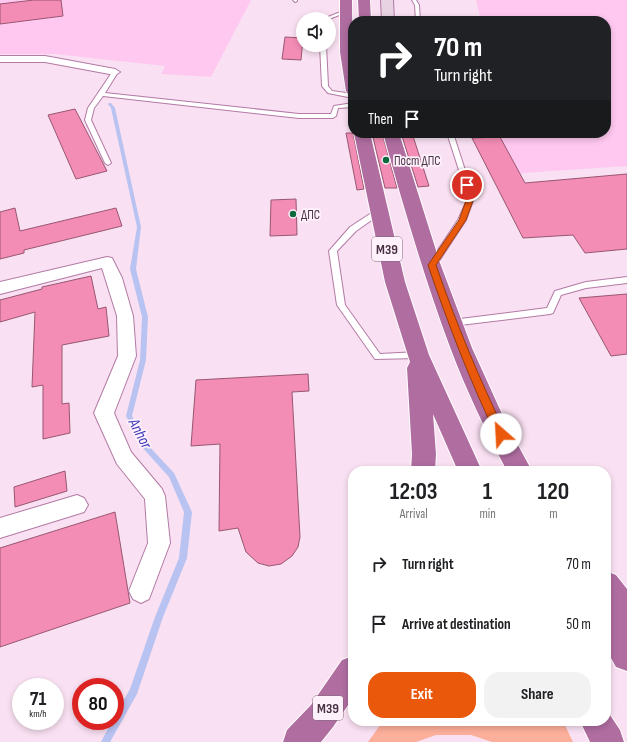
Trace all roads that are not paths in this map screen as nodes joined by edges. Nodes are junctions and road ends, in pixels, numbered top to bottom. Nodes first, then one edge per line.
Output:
1 (364, 0) edge
2 (388, 0) edge
3 (414, 0) edge
4 (346, 6) edge
5 (336, 12) edge
6 (365, 16) edge
7 (388, 16) edge
8 (418, 16) edge
9 (323, 52) edge
10 (0, 59) edge
11 (348, 63) edge
12 (115, 72) joint
13 (101, 94) junction
14 (348, 95) edge
15 (348, 106) edge
16 (363, 138) edge
17 (392, 138) edge
18 (452, 138) edge
19 (108, 162) dead end
20 (380, 212) junction
21 (432, 265) junction
22 (627, 280) edge
23 (0, 288) edge
24 (452, 323) junction
25 (418, 355) junction
26 (423, 466) edge
27 (468, 466) edge
28 (518, 466) edge
29 (77, 505) dead end
30 (0, 528) edge
31 (141, 591) dead end
32 (611, 591) edge
33 (627, 612) edge
34 (611, 629) edge
35 (627, 656) edge
36 (348, 677) edge
37 (599, 726) edge
38 (300, 742) edge
39 (608, 742) edge

1 - 6 highway
2 - 7 street
3 - 8 lane
4 - 5 lane
4 - 11 highway
9 - 14 lane
10 - 12 street
12 - 13 lane
13 - 15 lane
13 - 19 lane
16 - 20 highway, M39
17 - 21 highway, M39
18 - 21 lane
20 - 25 highway, M39
20 - 25 lane
21 - 24 highway, M39
22 - 24 lane
23 - 31 street
24 - 28 highway, M39
25 - 26 highway, M39
25 - 27 highway
29 - 30 street
32 - 33 highway
34 - 35 highway
36 - 38 highway, M39
37 - 39 highway

